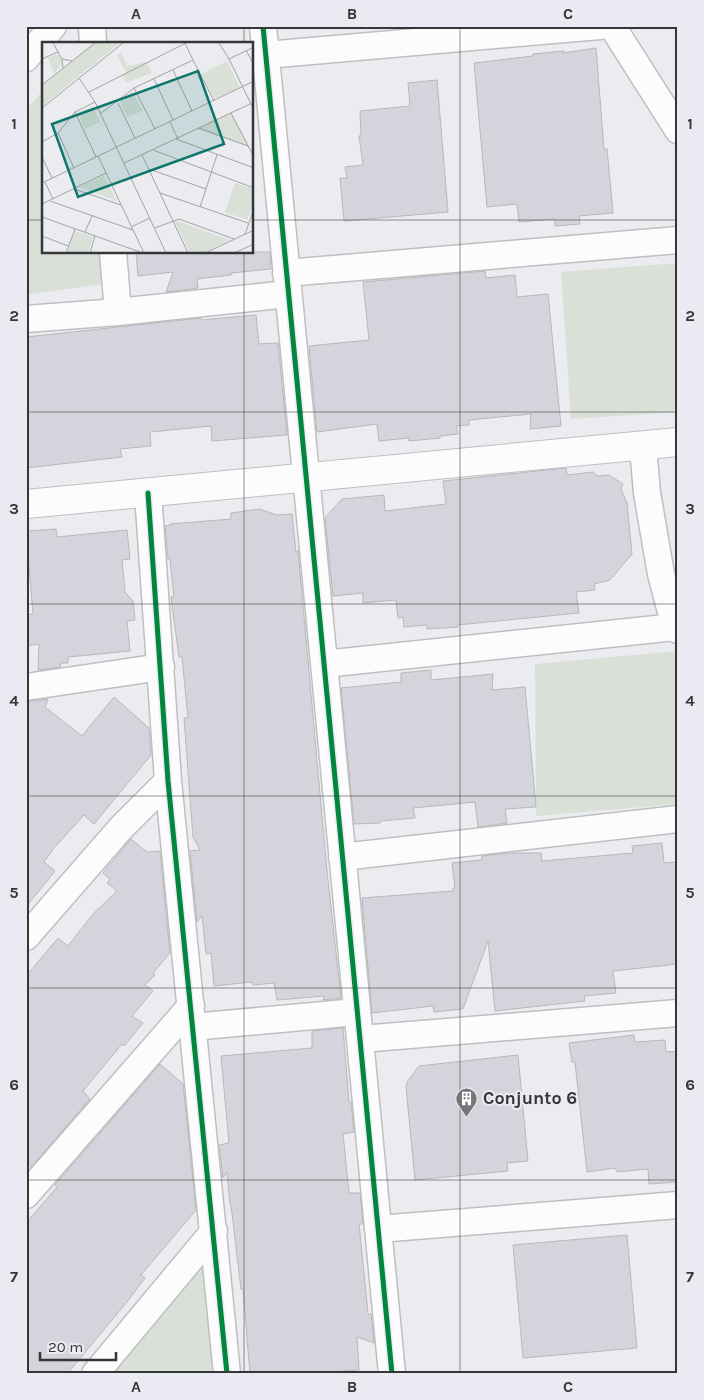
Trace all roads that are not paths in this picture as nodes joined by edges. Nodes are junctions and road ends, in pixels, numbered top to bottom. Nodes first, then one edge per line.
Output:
1 (53, 26) edge
2 (92, 26) edge
3 (263, 26) edge
4 (600, 26) edge
5 (612, 26) edge
6 (93, 42) edge
7 (266, 55) junction
8 (26, 58) edge
9 (678, 130) edge
10 (678, 240) edge
11 (113, 254) edge
12 (287, 284) junction
13 (118, 312) junction
14 (26, 319) edge
15 (678, 442) edge
16 (643, 446) junction
17 (307, 479) junction
18 (148, 493) junction
19 (26, 504) edge
20 (676, 629) edge
21 (324, 664) junction
22 (161, 667) junction
23 (26, 687) edge
24 (168, 781) junction
25 (678, 819) edge
26 (342, 857) junction
27 (26, 937) edge
28 (357, 1012) junction
29 (678, 1013) edge
30 (192, 1016) junction
31 (361, 1039) junction
32 (26, 1195) edge
33 (678, 1206) edge
34 (378, 1229) junction
35 (214, 1231) junction
36 (95, 1374) edge
37 (227, 1374) edge
38 (392, 1374) edge

1 - 8 street
2 - 6 street
3 - 7 street
4 - 7 street
5 - 9 street
7 - 12 street
10 - 12 street
11 - 13 street
12 - 13 street
12 - 17 street
13 - 14 street
15 - 16 street
16 - 17 street
16 - 20 street
17 - 18 street
17 - 21 street
18 - 19 street
18 - 22 street
20 - 21 street
21 - 26 street
22 - 23 street
22 - 24 street
24 - 27 street
24 - 30 street
25 - 26 street
26 - 28 street
28 - 30 street
28 - 31 street
29 - 31 street
30 - 32 street
30 - 35 street
31 - 34 street
33 - 34 street
34 - 38 street
35 - 36 street
35 - 37 street

